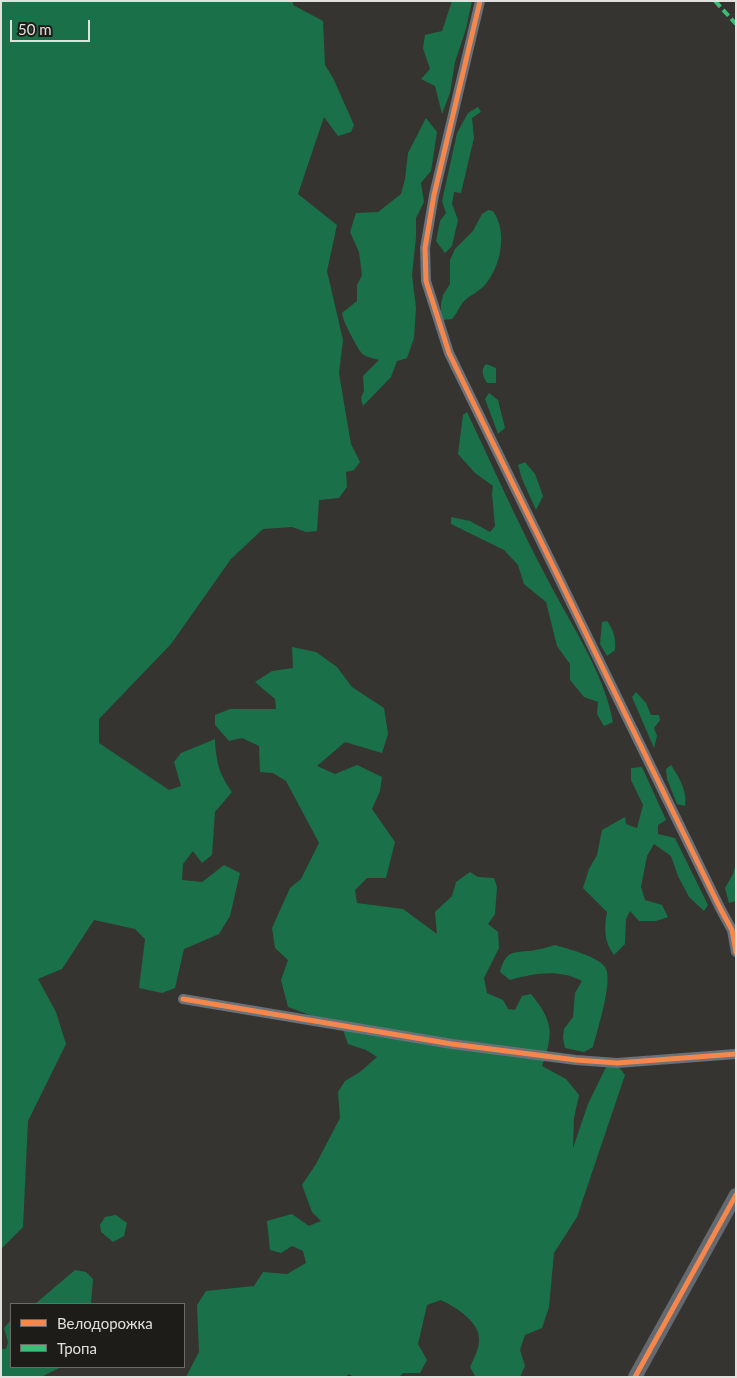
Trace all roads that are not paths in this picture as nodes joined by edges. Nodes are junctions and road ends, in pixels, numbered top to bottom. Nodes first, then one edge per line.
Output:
1 (480, 1) edge
2 (736, 952) edge
3 (183, 999) dead end
4 (736, 1054) edge
5 (736, 1195) edge
6 (635, 1377) edge

1 - 2 street
3 - 4 street
5 - 6 street

